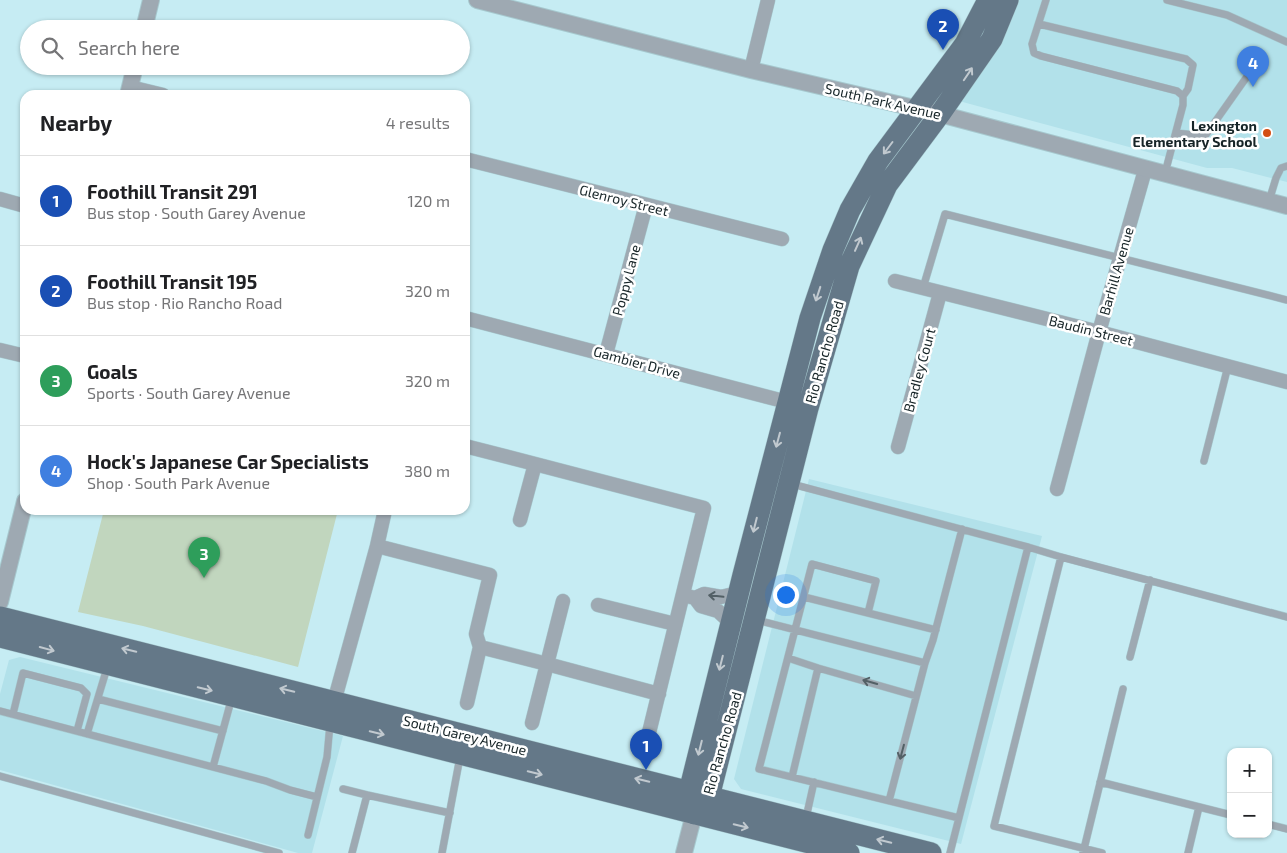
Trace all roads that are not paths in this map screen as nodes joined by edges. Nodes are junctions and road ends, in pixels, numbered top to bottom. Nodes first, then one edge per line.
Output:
1 (151, 0) edge
2 (477, 0) edge
3 (768, 0) edge
4 (988, 0) edge
5 (1008, 0) edge
6 (1046, 0) edge
7 (1167, 0) edge
8 (146, 20) edge
9 (1039, 24) junction
10 (1287, 42) edge
11 (1258, 61) dead end
12 (751, 70) junction
13 (133, 75) edge
14 (129, 90) edge
15 (1183, 96) junction
16 (917, 109) junction
17 (940, 114) junction
18 (1176, 133) junction
19 (470, 160) edge
20 (1287, 166) edge
21 (1145, 170) junction
22 (1165, 175) junction
23 (0, 199) edge
24 (1269, 202) junction
25 (20, 205) edge
26 (646, 206) junction
27 (1287, 206) edge
28 (782, 239) dead end
29 (1120, 258) junction
30 (895, 281) dead end
31 (923, 288) junction
32 (940, 293) junction
33 (1287, 300) edge
34 (470, 319) edge
35 (1099, 332) junction
36 (0, 350) edge
37 (606, 354) junction
38 (20, 355) edge
39 (1228, 366) junction
40 (1287, 382) edge
41 (798, 405) junction
42 (470, 447) edge
43 (898, 447) dead end
44 (1204, 461) dead end
45 (535, 464) junction
46 (768, 478) junction
47 (789, 483) junction
48 (1057, 489) dead end
49 (22, 515) edge
50 (384, 515) edge
51 (520, 520) dead end
52 (962, 528) junction
53 (377, 546) junction
54 (1028, 547) junction
55 (748, 555) junction
56 (1061, 557) junction
57 (1150, 580) junction
58 (738, 593) junction
59 (689, 596) junction
60 (804, 596) junction
61 (563, 601) dead end
62 (0, 602) edge
63 (598, 604) dead end
64 (868, 613) junction
65 (0, 617) edge
66 (1287, 617) edge
67 (754, 620) junction
68 (731, 623) junction
69 (675, 624) junction
70 (795, 630) junction
71 (936, 630) junction
72 (0, 637) edge
73 (480, 647) junction
74 (1130, 657) dead end
75 (788, 658) junction
76 (925, 663) junction
77 (547, 664) junction
78 (108, 665) junction
79 (818, 668) junction
80 (1123, 689) dead end
81 (659, 694) junction
82 (232, 696) junction
83 (916, 696) junction
84 (98, 699) junction
85 (467, 703) dead end
86 (0, 710) edge
87 (332, 712) junction
88 (14, 714) junction
89 (532, 723) dead end
90 (77, 731) junction
91 (223, 731) junction
92 (87, 734) junction
93 (645, 749) dead end
94 (461, 755) junction
95 (214, 767) junction
96 (0, 776) edge
97 (792, 777) junction
98 (814, 782) junction
99 (1100, 782) junction
100 (343, 789) dead end
101 (699, 794) junction
102 (367, 795) junction
103 (317, 798) junction
104 (889, 801) junction
105 (1199, 807) junction
106 (450, 813) junction
107 (694, 814) junction
108 (1227, 814) edge
109 (959, 818) junction
110 (806, 821) junction
111 (1272, 825) edge
112 (1287, 829) edge
113 (308, 835) dead end
114 (810, 848) edge
115 (1084, 851) edge
116 (279, 853) edge
117 (352, 853) edge
118 (442, 853) edge
119 (684, 853) edge
120 (849, 853) edge
121 (931, 853) edge
122 (950, 853) edge
123 (1102, 853) edge
124 (1188, 853) edge

1 - 8 street
2 - 12 street, South Park Avenue
3 - 12 street
4 - 16 main road, Rio Rancho Road
17 -> 5 main road, Rio Rancho Road
6 - 9 lane
7 - 10 lane
9 - 15 lane
9 - 15 lane
11 - 18 lane
12 - 16 street, South Park Avenue
13 - 14 street
15 - 18 lane
16 - 17 street, South Park Avenue
16 -> 41 main road, Rio Rancho Road
17 - 21 street, South Park Avenue
41 -> 17 main road, Rio Rancho Road
18 - 22 lane
19 - 26 street, Glenroy Street
20 - 24 lane
21 - 22 street, South Park Avenue
21 - 29 street, Barhill Avenue
22 - 24 street, South Park Avenue
23 - 25 street
24 - 27 street, South Park Avenue
26 - 28 street, Glenroy Street
26 - 37 street, Poppy Lane
29 - 31 lane
29 - 33 lane
29 - 35 street, Barhill Avenue
30 - 31 street, Baudin Street
31 - 32 street, Baudin Street
32 - 35 street, Baudin Street
32 - 43 street, Bradley Court
34 - 37 street, Gambier Drive
35 - 39 street, Baudin Street
35 - 48 street, Barhill Avenue
36 - 38 street
37 - 41 street, Gambier Drive
39 - 40 street, Baudin Street
39 - 44 lane
41 -> 46 main road, Rio Rancho Road
41 - 47 main road, Rio Rancho Road
42 - 45 street
45 - 51 street
45 - 59 street
46 - 47 main road
46 -> 55 main road, Rio Rancho Road
47 - 52 lane
47 - 67 main road, Rio Rancho Road
49 - 62 street
50 - 53 street
52 - 54 lane
52 - 71 lane
53 - 73 street
53 - 87 street
54 - 56 lane
54 - 109 lane
55 - 58 main road, Rio Rancho Road
55 - 67 main road
56 - 57 lane
56 - 115 lane
57 - 66 lane
57 - 74 lane
58 -> 59 street
58 - 68 main road, Rio Rancho Road
59 - 68 street
59 - 69 street
60 - 64 lane
60 - 64 lane
60 - 70 lane
61 - 77 street
63 - 69 street
64 - 71 lane
87 -> 65 main road, South Garey Avenue
67 - 70 lane
67 - 101 main road, Rio Rancho Road
68 -> 101 main road, Rio Rancho Road
69 - 81 street
70 - 75 lane
70 - 76 lane
71 - 76 lane
72 -> 78 main road
73 - 77 street
73 - 85 street
75 - 79 lane
75 - 97 lane
76 - 83 lane
77 - 81 street
77 - 89 street
78 -> 82 main road
78 - 84 lane
83 -> 79 lane
79 - 97 lane
80 - 99 lane
81 - 93 street
82 - 87 main road
82 - 91 lane
83 -> 104 lane
84 - 91 lane
84 - 92 lane
86 - 88 lane
87 -> 94 main road, South Garey Avenue
101 -> 87 main road, South Garey Avenue
87 - 103 lane
88 - 90 lane
88 - 90 lane
90 - 92 lane
91 - 95 lane
92 - 95 lane
94 - 106 lane
94 -> 107 main road, South Garey Avenue
95 - 103 lane
96 - 116 lane
97 - 98 lane
98 - 104 lane
98 - 110 lane
99 - 105 lane
99 - 115 lane
100 - 102 lane
101 - 107 main road, Rio Rancho Road
101 - 110 main road, South Garey Avenue
102 - 106 lane
102 - 117 lane
103 - 113 lane
104 - 109 lane
105 - 108 lane
105 - 124 lane
106 - 118 lane
107 -> 114 main road, South Garey Avenue
107 - 119 street
109 - 122 lane
121 -> 110 main road, South Garey Avenue
111 - 112 lane
114 - 120 main road, South Garey Avenue
115 - 123 lane

